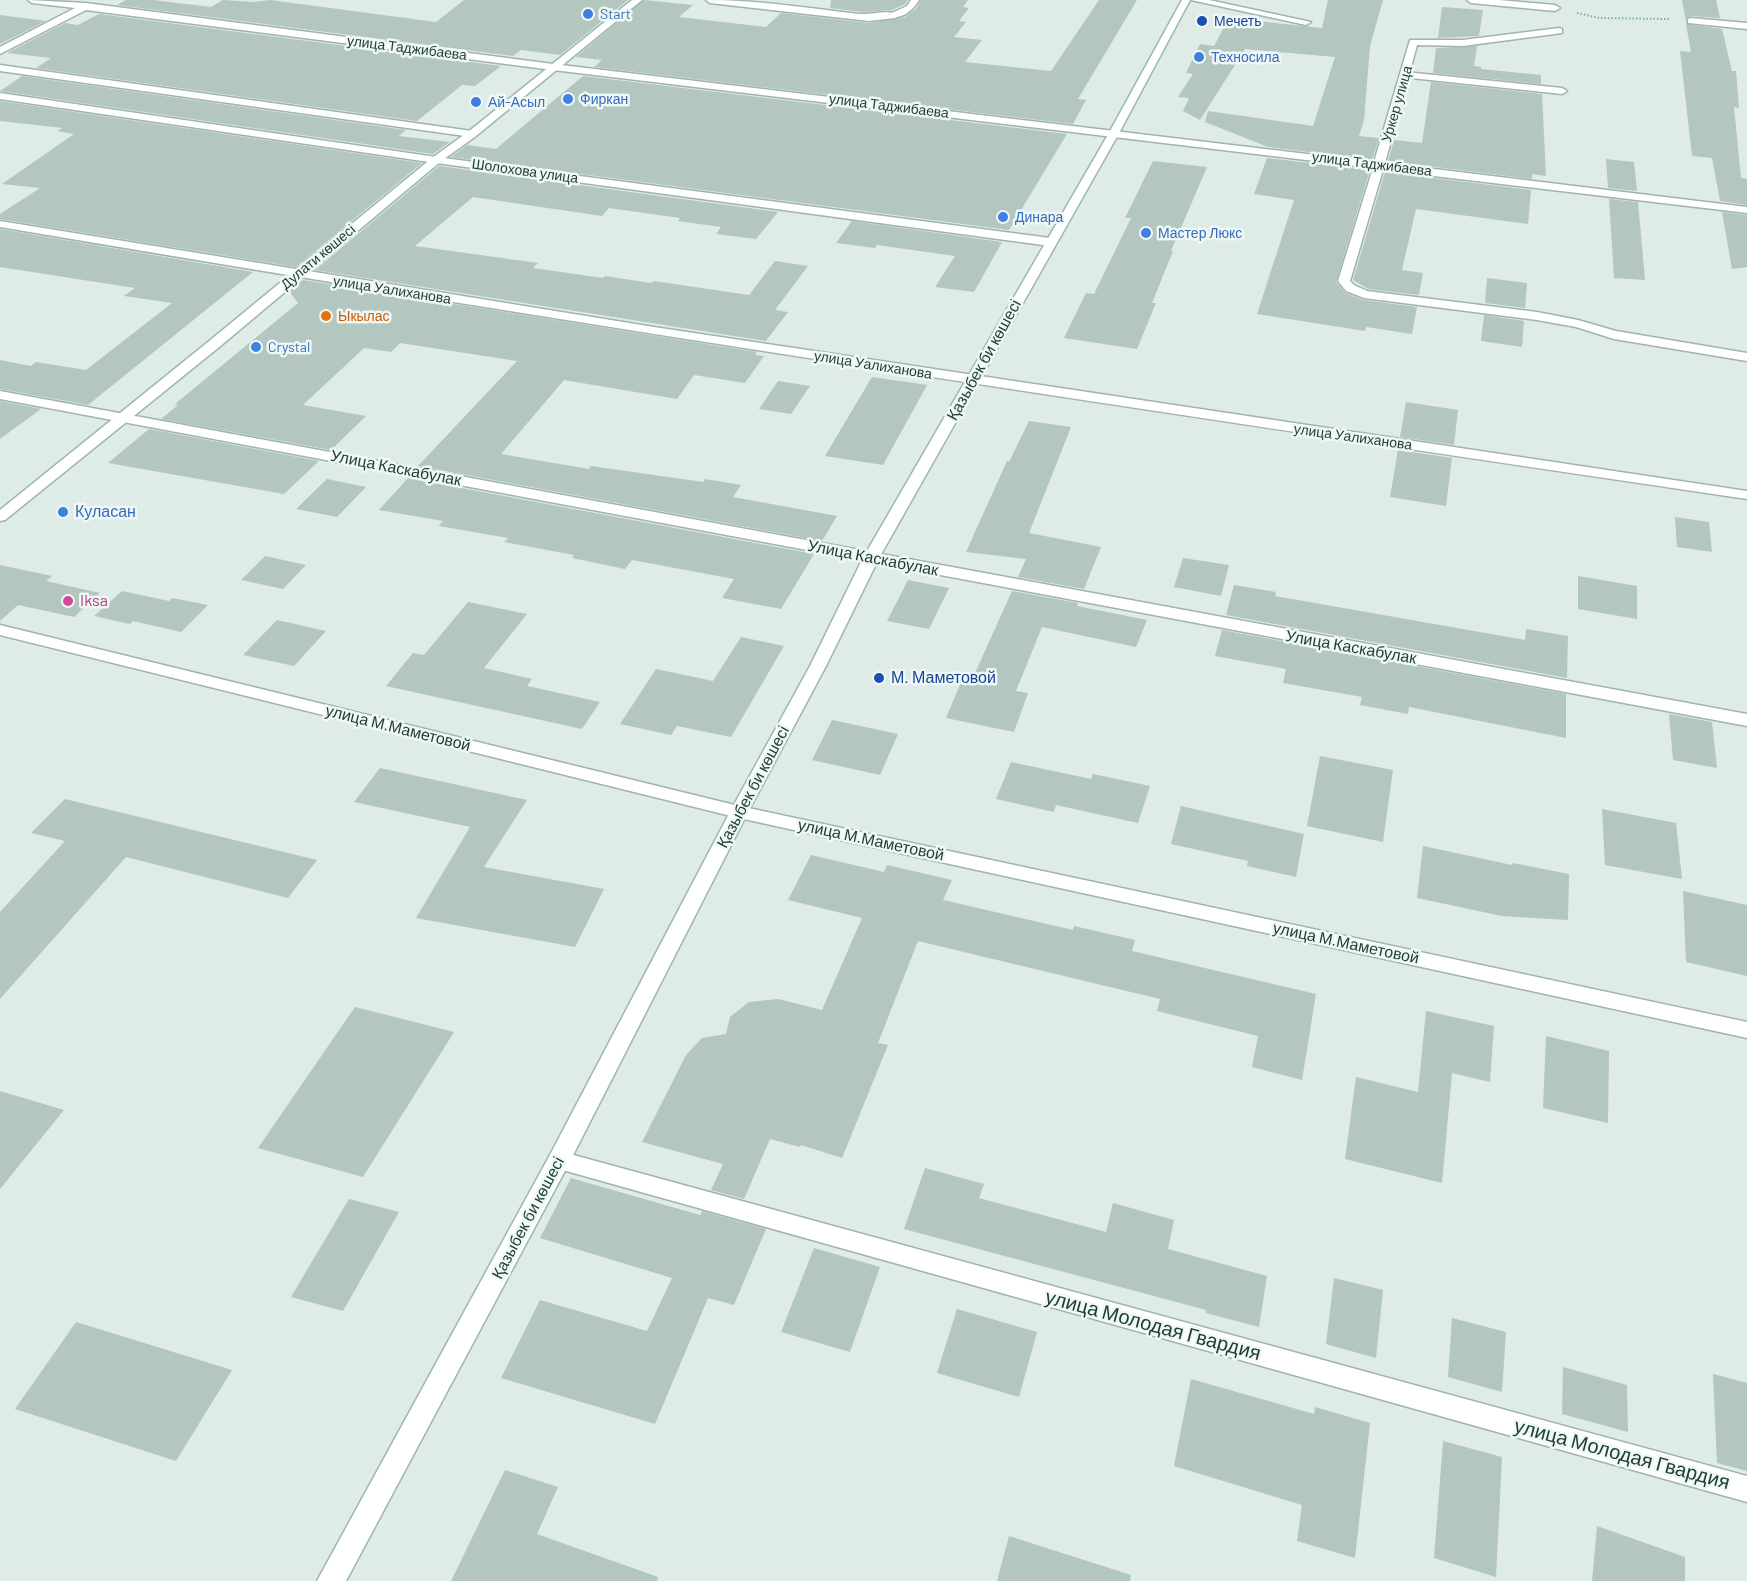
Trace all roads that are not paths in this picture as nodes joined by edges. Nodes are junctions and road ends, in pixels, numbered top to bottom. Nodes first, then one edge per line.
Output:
1 (32, 0) edge
2 (98, 0) edge
3 (638, 0) edge
4 (710, 0) edge
5 (915, 0) edge
6 (1186, 0) edge
7 (1195, 0) edge
8 (1471, 0) edge
9 (85, 7) junction
10 (1556, 8) dead end
11 (1691, 21) road end
12 (1306, 22) dead end
13 (1747, 26) edge
14 (1559, 31) dead end
15 (0, 51) edge
16 (553, 67) junction
17 (0, 68) edge
18 (1405, 75) junction
19 (1562, 92) dead end
20 (0, 96) edge
21 (1114, 133) junction
22 (472, 134) junction
23 (436, 160) junction
24 (1380, 165) junction
25 (1747, 210) edge
26 (0, 224) edge
27 (1050, 242) junction
28 (297, 275) junction
29 (1747, 357) edge
30 (974, 381) junction
31 (0, 395) edge
32 (124, 417) junction
33 (1747, 495) edge
34 (0, 517) edge
35 (871, 558) junction
36 (0, 630) edge
37 (1747, 720) edge
38 (739, 812) junction
39 (1747, 1030) edge
40 (559, 1160) junction
41 (1747, 1489) edge
42 (331, 1581) edge

1 - 9 street, улица Таджибаева
2 - 9 street
3 - 16 street, Дулати көшесі
4 - 5 street
6 - 21 street, Қазыбек би көшесі
7 - 12 street
8 - 10 street
9 - 15 street
9 - 16 street, улица Таджибаева
11 - 13 street
14 - 18 street, Уркер улица
16 - 21 street, улица Таджибаева
16 - 22 street, Дулати көшесі
17 - 22 street, Шолохова улица
18 - 19 street
18 - 24 street, Уркер улица
20 - 23 street, Шолохова улица
21 - 24 street, улица Таджибаева
21 - 27 street, Қазыбек би көшесі
22 - 23 street, Дулати көшесі
23 - 27 street, Шолохова улица
23 - 28 street, Дулати көшесі
24 - 25 street, улица Таджибаева
24 - 29 street, Уркер улица
26 - 28 street, улица Уалиханова
27 - 30 street, Қазыбек би көшесі
28 - 30 street, улица Уалиханова
28 - 32 street, Дулати көшесі
30 - 33 street, улица Уалиханова
30 - 35 street, Қазыбек би көшесі
31 - 32 street, Улица Каскабулак
32 - 34 street, Дулати көшесі
32 - 35 street, Улица Каскабулак
35 - 37 street, Улица Каскабулак
35 - 38 street, Қазыбек би көшесі
36 - 38 street, улица М.Маметовой
38 - 39 street, улица М.Маметовой
38 - 40 street, Қазыбек би көшесі
40 - 41 street, улица Молодая Гвардия
40 - 42 street, Қазыбек би көшесі

